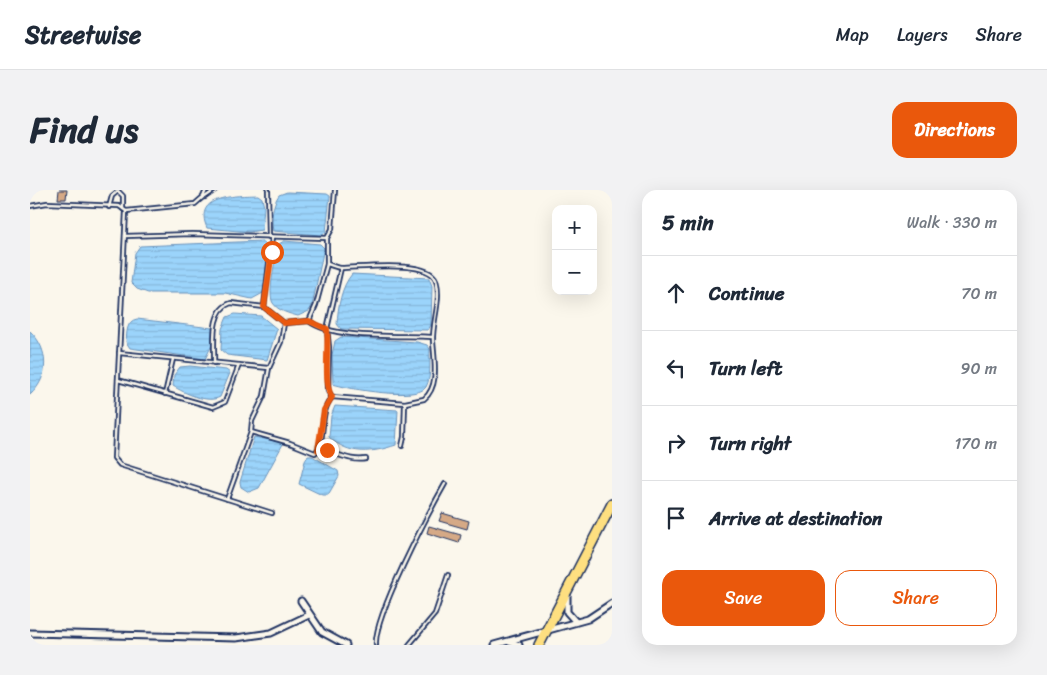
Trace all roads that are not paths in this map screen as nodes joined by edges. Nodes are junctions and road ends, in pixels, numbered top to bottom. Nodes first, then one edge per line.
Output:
1 (118, 190) edge
2 (206, 190) edge
3 (215, 190) edge
4 (268, 190) edge
5 (335, 190) edge
6 (203, 197) junction
7 (30, 206) edge
8 (109, 207) junction
9 (123, 209) junction
10 (126, 211) junction
11 (125, 236) junction
12 (270, 237) junction
13 (327, 238) junction
14 (326, 264) junction
15 (341, 268) junction
16 (264, 307) junction
17 (309, 321) junction
18 (284, 323) junction
19 (327, 329) junction
20 (433, 337) junction
21 (119, 353) junction
22 (173, 359) junction
23 (214, 363) junction
24 (239, 365) junction
25 (269, 368) junction
26 (118, 380) junction
27 (165, 394) junction
28 (332, 397) junction
29 (405, 403) junction
30 (251, 432) junction
31 (402, 446) dead end
32 (318, 450) junction
33 (366, 459) dead end
34 (444, 484) dead end
35 (226, 499) junction
36 (612, 504) edge
37 (272, 513) dead end
38 (448, 575) dead end
39 (568, 588) junction
40 (301, 600) dead end
41 (612, 603) edge
42 (309, 615) junction
43 (576, 622) junction
44 (547, 630) junction
45 (30, 633) edge
46 (346, 645) edge
47 (376, 645) edge
48 (409, 645) edge
49 (495, 645) edge
50 (519, 645) edge
51 (539, 645) edge

1 - 8 lane
1 - 9 lane
2 - 6 lane
3 - 6 lane
4 - 12 lane
5 - 13 lane
6 - 10 lane
7 - 8 lane
8 - 9 lane
9 - 10 lane
10 - 11 lane
11 - 12 lane
11 - 21 lane
12 - 13 lane
12 - 16 lane
13 - 14 lane
14 - 15 lane
14 - 17 lane
15 - 19 lane
15 - 20 lane
16 - 18 lane
16 - 23 lane
17 - 18 lane
17 - 19 lane
18 - 25 lane
19 - 20 lane
19 - 28 lane
20 - 29 lane
21 - 22 lane
21 - 26 lane
22 - 23 lane
22 - 27 lane
23 - 24 lane
24 - 25 lane
24 - 27 lane
25 - 30 lane
26 - 27 lane
26 - 35 lane
28 - 29 lane
28 - 32 lane
29 - 31 lane
30 - 32 lane
30 - 35 lane
32 - 33 lane
34 - 47 lane
35 - 37 lane
36 - 39 highway
38 - 48 lane
39 - 43 street
39 - 44 highway
40 - 42 street
41 - 43 street
42 - 45 street
42 - 46 street
43 - 44 street
44 - 49 street
44 - 51 highway
49 - 50 street

